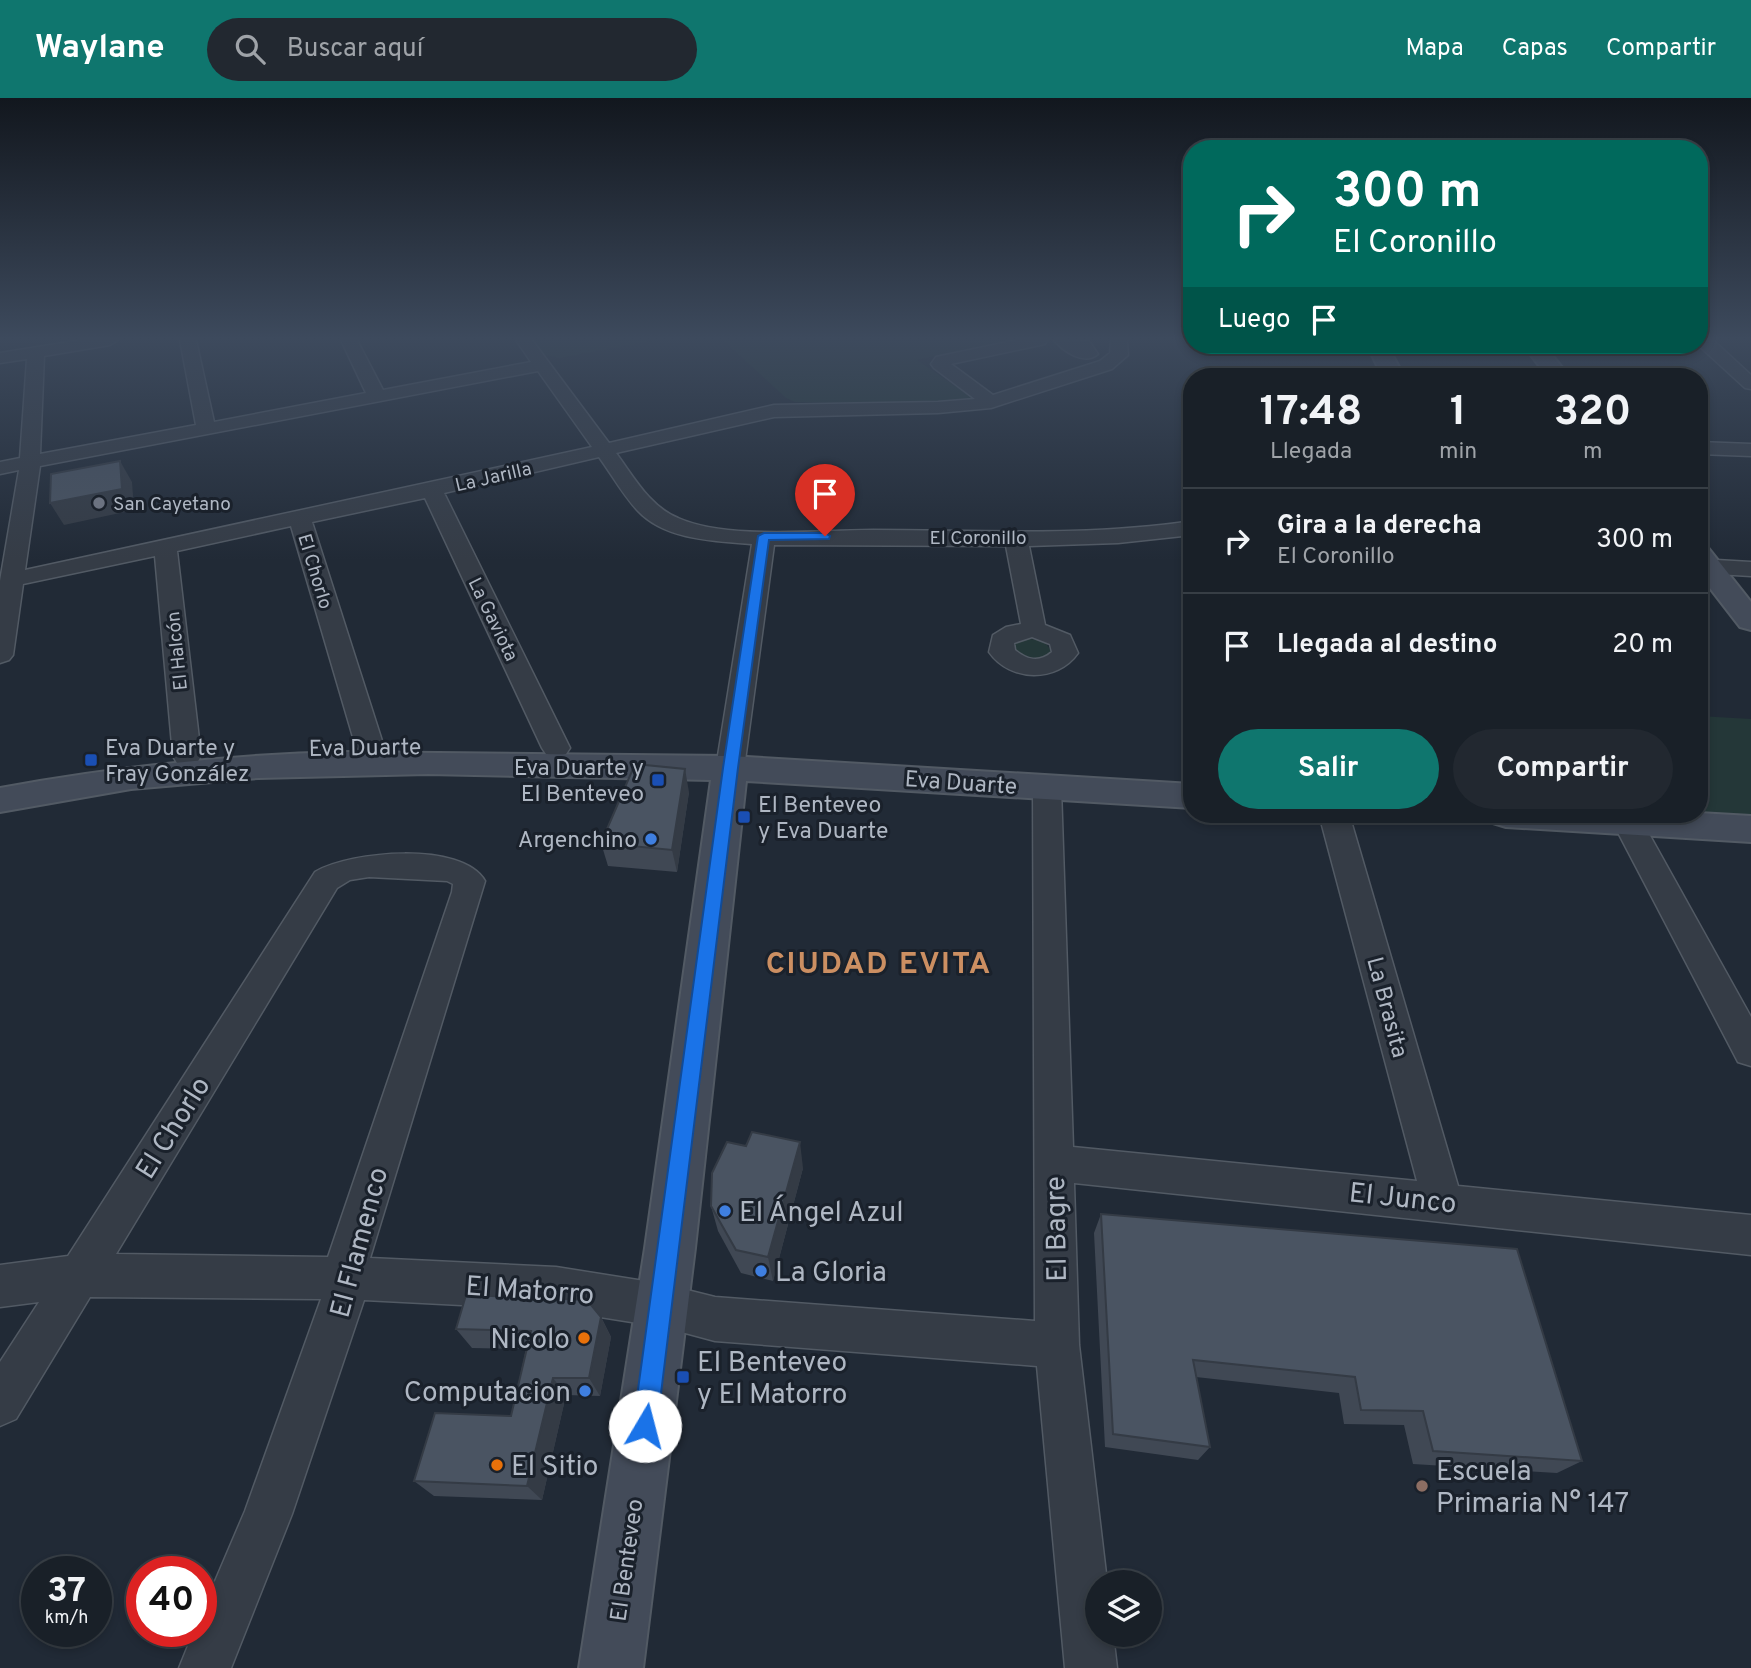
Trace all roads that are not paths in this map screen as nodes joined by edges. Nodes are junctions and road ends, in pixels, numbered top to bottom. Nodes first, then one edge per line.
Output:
1 (33, 413) edge
2 (203, 413) edge
3 (288, 413) edge
4 (577, 413) edge
5 (767, 413) edge
6 (206, 429) junction
7 (1708, 448) edge
8 (1751, 450) edge
9 (604, 451) junction
10 (30, 463) junction
11 (0, 468) edge
12 (432, 490) junction
13 (300, 519) junction
14 (1183, 529) edge
15 (764, 536) junction
16 (1016, 538) junction
17 (165, 547) junction
18 (1708, 564) edge
19 (1751, 569) edge
20 (1708, 570) edge
21 (13, 579) junction
22 (1751, 621) edge
23 (1034, 629) dead end
24 (0, 655) edge
25 (369, 744) junction
26 (556, 748) junction
27 (187, 756) junction
28 (730, 768) junction
29 (0, 783) edge
30 (1047, 788) junction
31 (1183, 796) edge
32 (0, 800) edge
33 (1337, 823) edge
34 (1628, 823) edge
35 (1688, 823) edge
36 (1751, 829) edge
37 (355, 866) joint
38 (1751, 1051) edge
39 (1054, 1163) junction
40 (1442, 1201) junction
41 (1751, 1235) edge
42 (78, 1276) junction
43 (345, 1279) junction
44 (0, 1286) edge
45 (662, 1304) junction
46 (1057, 1345) junction
47 (0, 1403) edge
48 (205, 1668) edge
49 (611, 1668) edge
50 (1091, 1668) edge

1 - 10 street
2 - 6 street
3 - 6 street
4 - 9 street, El Coronillo
5 - 9 street, La Jarilla
6 - 10 street
7 - 8 street
9 - 12 street, La Jarilla
9 - 15 street, El Coronillo
10 - 11 street
10 - 21 street
12 - 13 street, La Jarilla
12 - 26 street, La Gaviota
13 - 17 street, La Jarilla
13 - 25 street, El Chorlo
14 - 16 street, El Coronillo
15 - 16 street, El Coronillo
15 - 28 street, El Benteveo
16 - 23 street
17 - 21 street, La Jarilla
17 - 27 street, El Halcón
18 - 19 street
20 - 22 street
21 - 24 street
25 - 26 street, Eva Duarte
25 - 27 street, Eva Duarte
26 - 28 street, Eva Duarte
27 - 29 street, Eva Duarte
28 - 30 street, Eva Duarte
28 - 32 street, Eva Duarte
28 - 45 street, El Benteveo
30 - 31 street, Eva Duarte
30 - 39 street, El Bagre
33 - 40 street, La Brasita
34 - 38 street
35 - 36 street
37 - 42 street, El Chorlo
37 - 43 street, El Flamenco
39 - 40 street, El Junco
39 - 46 street, El Bagre
40 - 41 street, El Junco
42 - 43 street, El Matorro
42 - 44 street, El Matorro
42 - 47 street, El Chorlo
43 - 45 street, El Matorro
43 - 48 street, El Flamenco
45 - 46 street, El Matorro
45 - 49 street, El Benteveo
46 - 50 street, El Bagre

